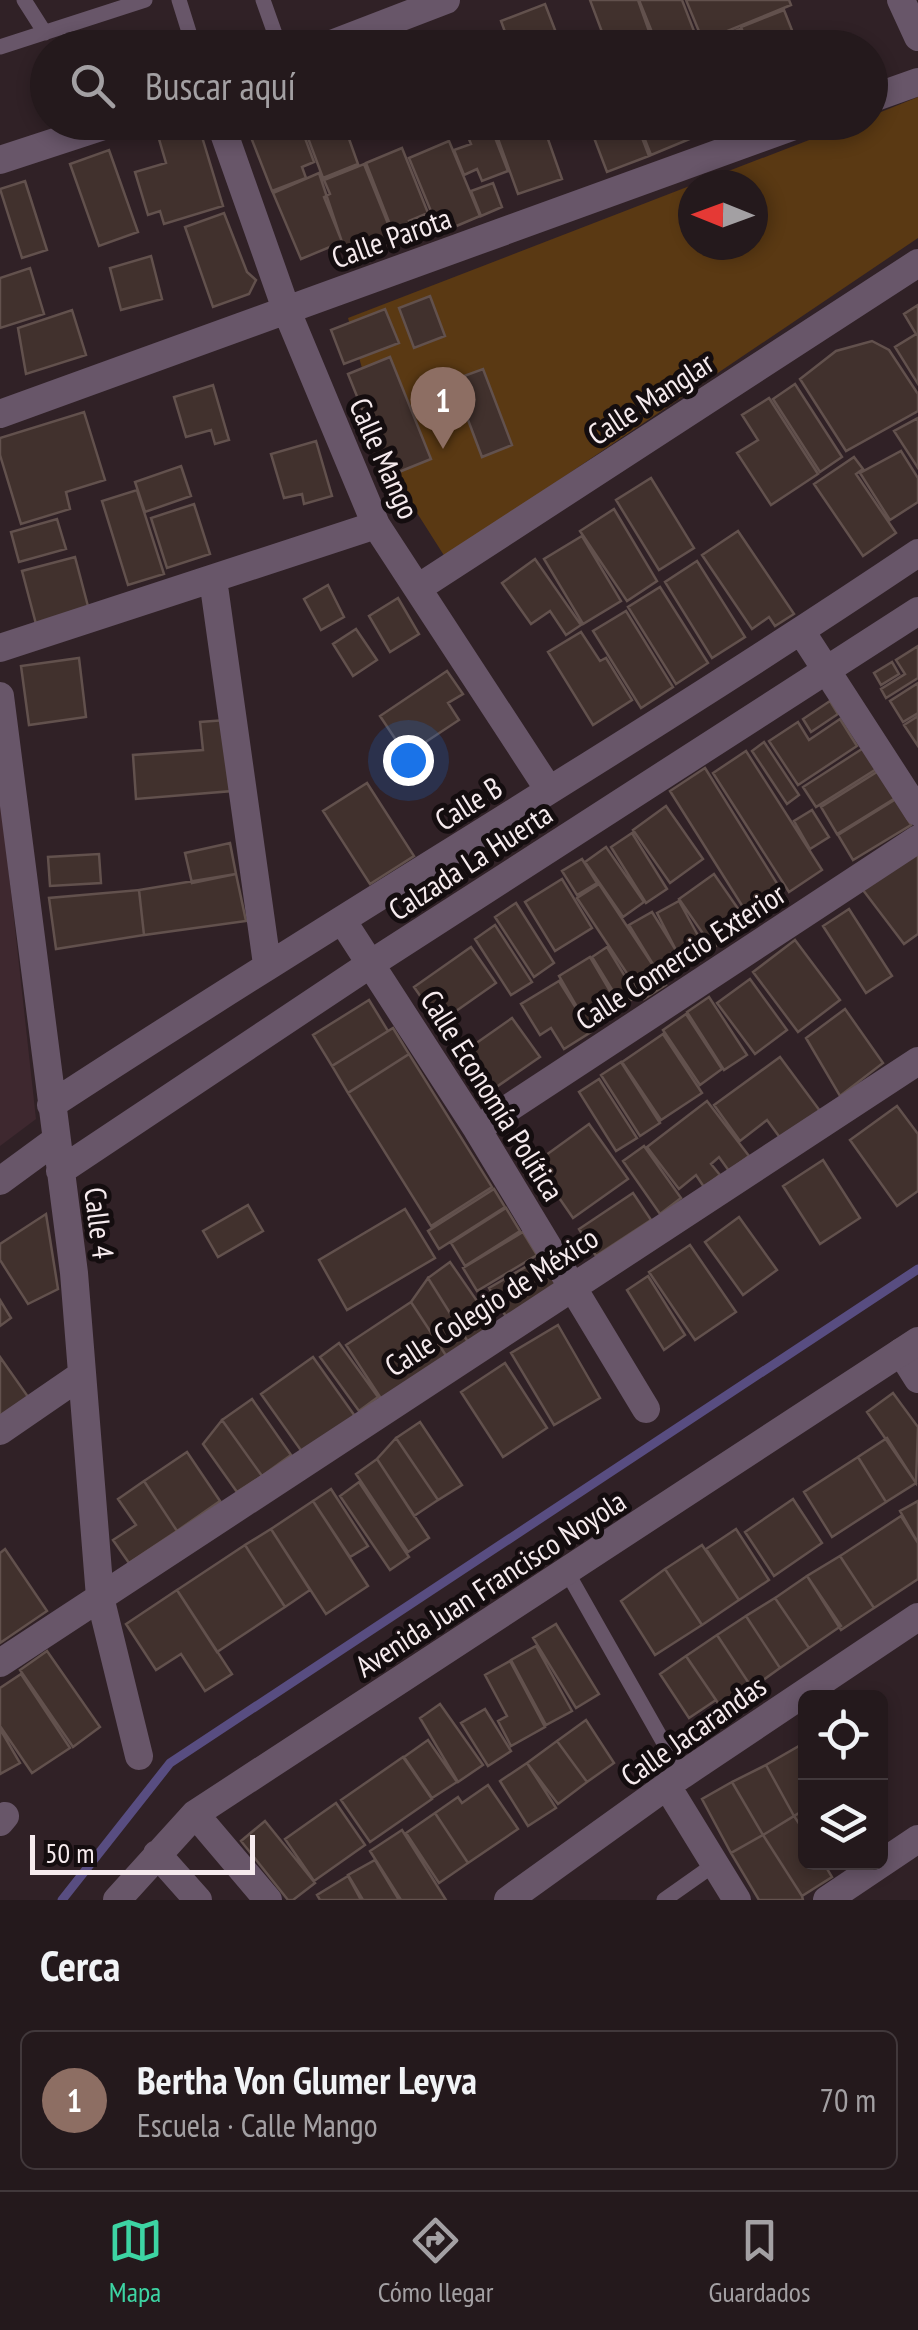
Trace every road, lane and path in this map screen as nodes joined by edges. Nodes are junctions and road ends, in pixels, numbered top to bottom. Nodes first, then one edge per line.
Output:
1 (24, 0) edge
2 (145, 0) edge
3 (179, 0) edge
4 (263, 0) edge
5 (446, 0) edge
6 (902, 0) edge
7 (105, 7) edge
8 (43, 30) edge
9 (52, 30) edge
10 (188, 30) edge
11 (274, 30) edge
12 (368, 30) edge
13 (918, 37) edge
14 (30, 38) edge
15 (0, 47) edge
16 (918, 82) edge
17 (888, 93) edge
18 (61, 140) edge
19 (226, 140) edge
20 (755, 140) edge
21 (0, 160) edge
22 (918, 263) edge
23 (286, 309) junction
24 (0, 414) edge
25 (376, 525) junction
26 (918, 552) edge
27 (213, 578) junction
28 (418, 588) junction
29 (918, 610) edge
30 (801, 631) junction
31 (0, 648) edge
32 (826, 670) junction
33 (0, 696) edge
34 (549, 790) junction
35 (918, 812) edge
36 (918, 838) edge
37 (342, 920) junction
38 (372, 963) junction
39 (266, 964) junction
40 (918, 1061) edge
41 (52, 1104) junction
42 (477, 1129) junction
43 (56, 1140) junction
44 (60, 1171) junction
45 (0, 1180) edge
46 (572, 1287) junction
47 (910, 1346) edge
48 (80, 1376) junction
49 (918, 1378) edge
50 (646, 1409) dead end
51 (0, 1431) edge
52 (566, 1572) junction
53 (100, 1597) junction
54 (918, 1617) edge
55 (0, 1662) edge
56 (140, 1756) dead end
57 (674, 1781) junction
58 (195, 1814) junction
59 (918, 1838) edge
60 (156, 1854) junction
61 (715, 1864) junction
62 (544, 1891) edge
63 (117, 1900) edge
64 (198, 1900) edge
65 (268, 1900) edge
66 (508, 1900) edge
67 (664, 1900) edge
68 (737, 1900) edge
69 (827, 1900) edge

1 - 8 lane
2 - 7 lane
3 - 10 lane
4 - 11 lane
5 - 12 street
6 - 13 street
7 - 9 lane
14 - 15 lane
16 - 17 street
18 - 21 street
19 - 23 street, Calle Mango
20 - 23 street, Calle Parota
22 - 28 street, Calle Manglar
23 - 24 street, Calle Parota
23 - 25 street, Calle Mango
25 - 27 street
25 - 28 street, Calle Mango
26 - 30 street, Calle B
27 - 31 street
27 - 39 street
28 - 34 street, Calle Mango
29 - 32 street, Calzada La Huerta
30 - 32 street
30 - 34 street, Calle B
32 - 35 street
32 - 38 street, Calzada La Huerta
33 - 41 street, Calle 4
34 - 37 street, Calle B
36 - 42 street, Calle Comercio Exterior
37 - 38 street, Calle Economía Política
37 - 39 street, Calle B
38 - 42 street, Calle Economía Política
38 - 44 street, Calzada La Huerta
39 - 41 street, Calle B
40 - 46 street, Calle Colegio de México
41 - 43 street, Calle 4
42 - 46 street, Calle Economía Política
43 - 44 street, Calle 4
43 - 45 street
44 - 48 street, Calle 4
46 - 50 street, Calle Economía Política
46 - 53 street, Calle Colegio de México
47 - 49 street
47 - 52 street, Avenida Juan Francisco Noyola
48 - 51 street
48 - 53 street, Calle 4
52 - 57 lane
52 - 58 street, Avenida Juan Francisco Noyola
53 - 55 street, Calle Colegio de México
53 - 56 street, Calle 4
54 - 57 street, Calle Jacarandas
57 - 61 street
57 - 62 street, Calle Jacarandas
58 - 60 street, Avenida Juan Francisco Noyola
58 - 65 street
59 - 69 street
60 - 63 street, Avenida Juan Francisco Noyola
60 - 64 street
61 - 67 lane
61 - 68 street
62 - 66 street, Calle Jacarandas

